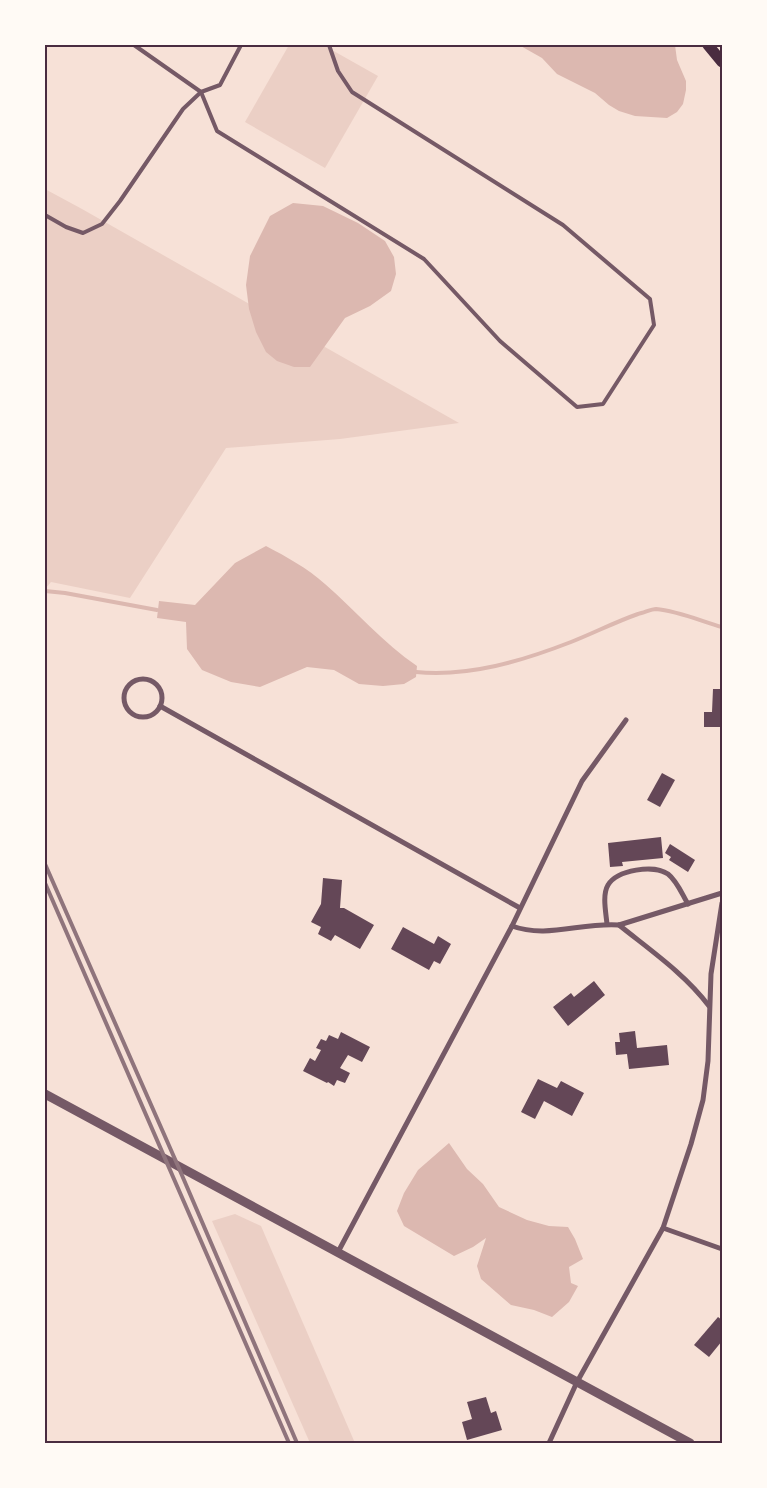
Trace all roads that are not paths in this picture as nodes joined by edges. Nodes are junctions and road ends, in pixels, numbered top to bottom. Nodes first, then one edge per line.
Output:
1 (134, 45) edge
2 (241, 45) edge
3 (329, 45) edge
4 (708, 45) edge
5 (722, 62) edge
6 (201, 92) junction
7 (45, 215) edge
8 (160, 706) junction
9 (626, 720) dead end
10 (722, 892) edge
11 (722, 903) edge
12 (688, 904) junction
13 (520, 908) junction
14 (607, 924) junction
15 (619, 925) junction
16 (512, 926) junction
17 (709, 1006) junction
18 (45, 1094) edge
19 (663, 1228) junction
20 (722, 1249) edge
21 (338, 1252) junction
22 (577, 1382) junction
23 (549, 1443) edge
24 (690, 1443) edge

1 - 6 lane
2 - 6 lane
3 - 6 lane
4 - 5 main road
6 - 7 lane
8 - 8 street
8 - 13 street
9 - 13 street
10 - 12 street
11 - 17 street
12 - 14 street
12 - 15 street
13 - 16 street
14 - 15 street
14 - 16 street
15 - 17 street
16 - 21 street
17 - 19 street
18 - 21 street
19 - 20 street
19 - 22 street
21 - 22 street
22 - 23 street
22 - 24 street

